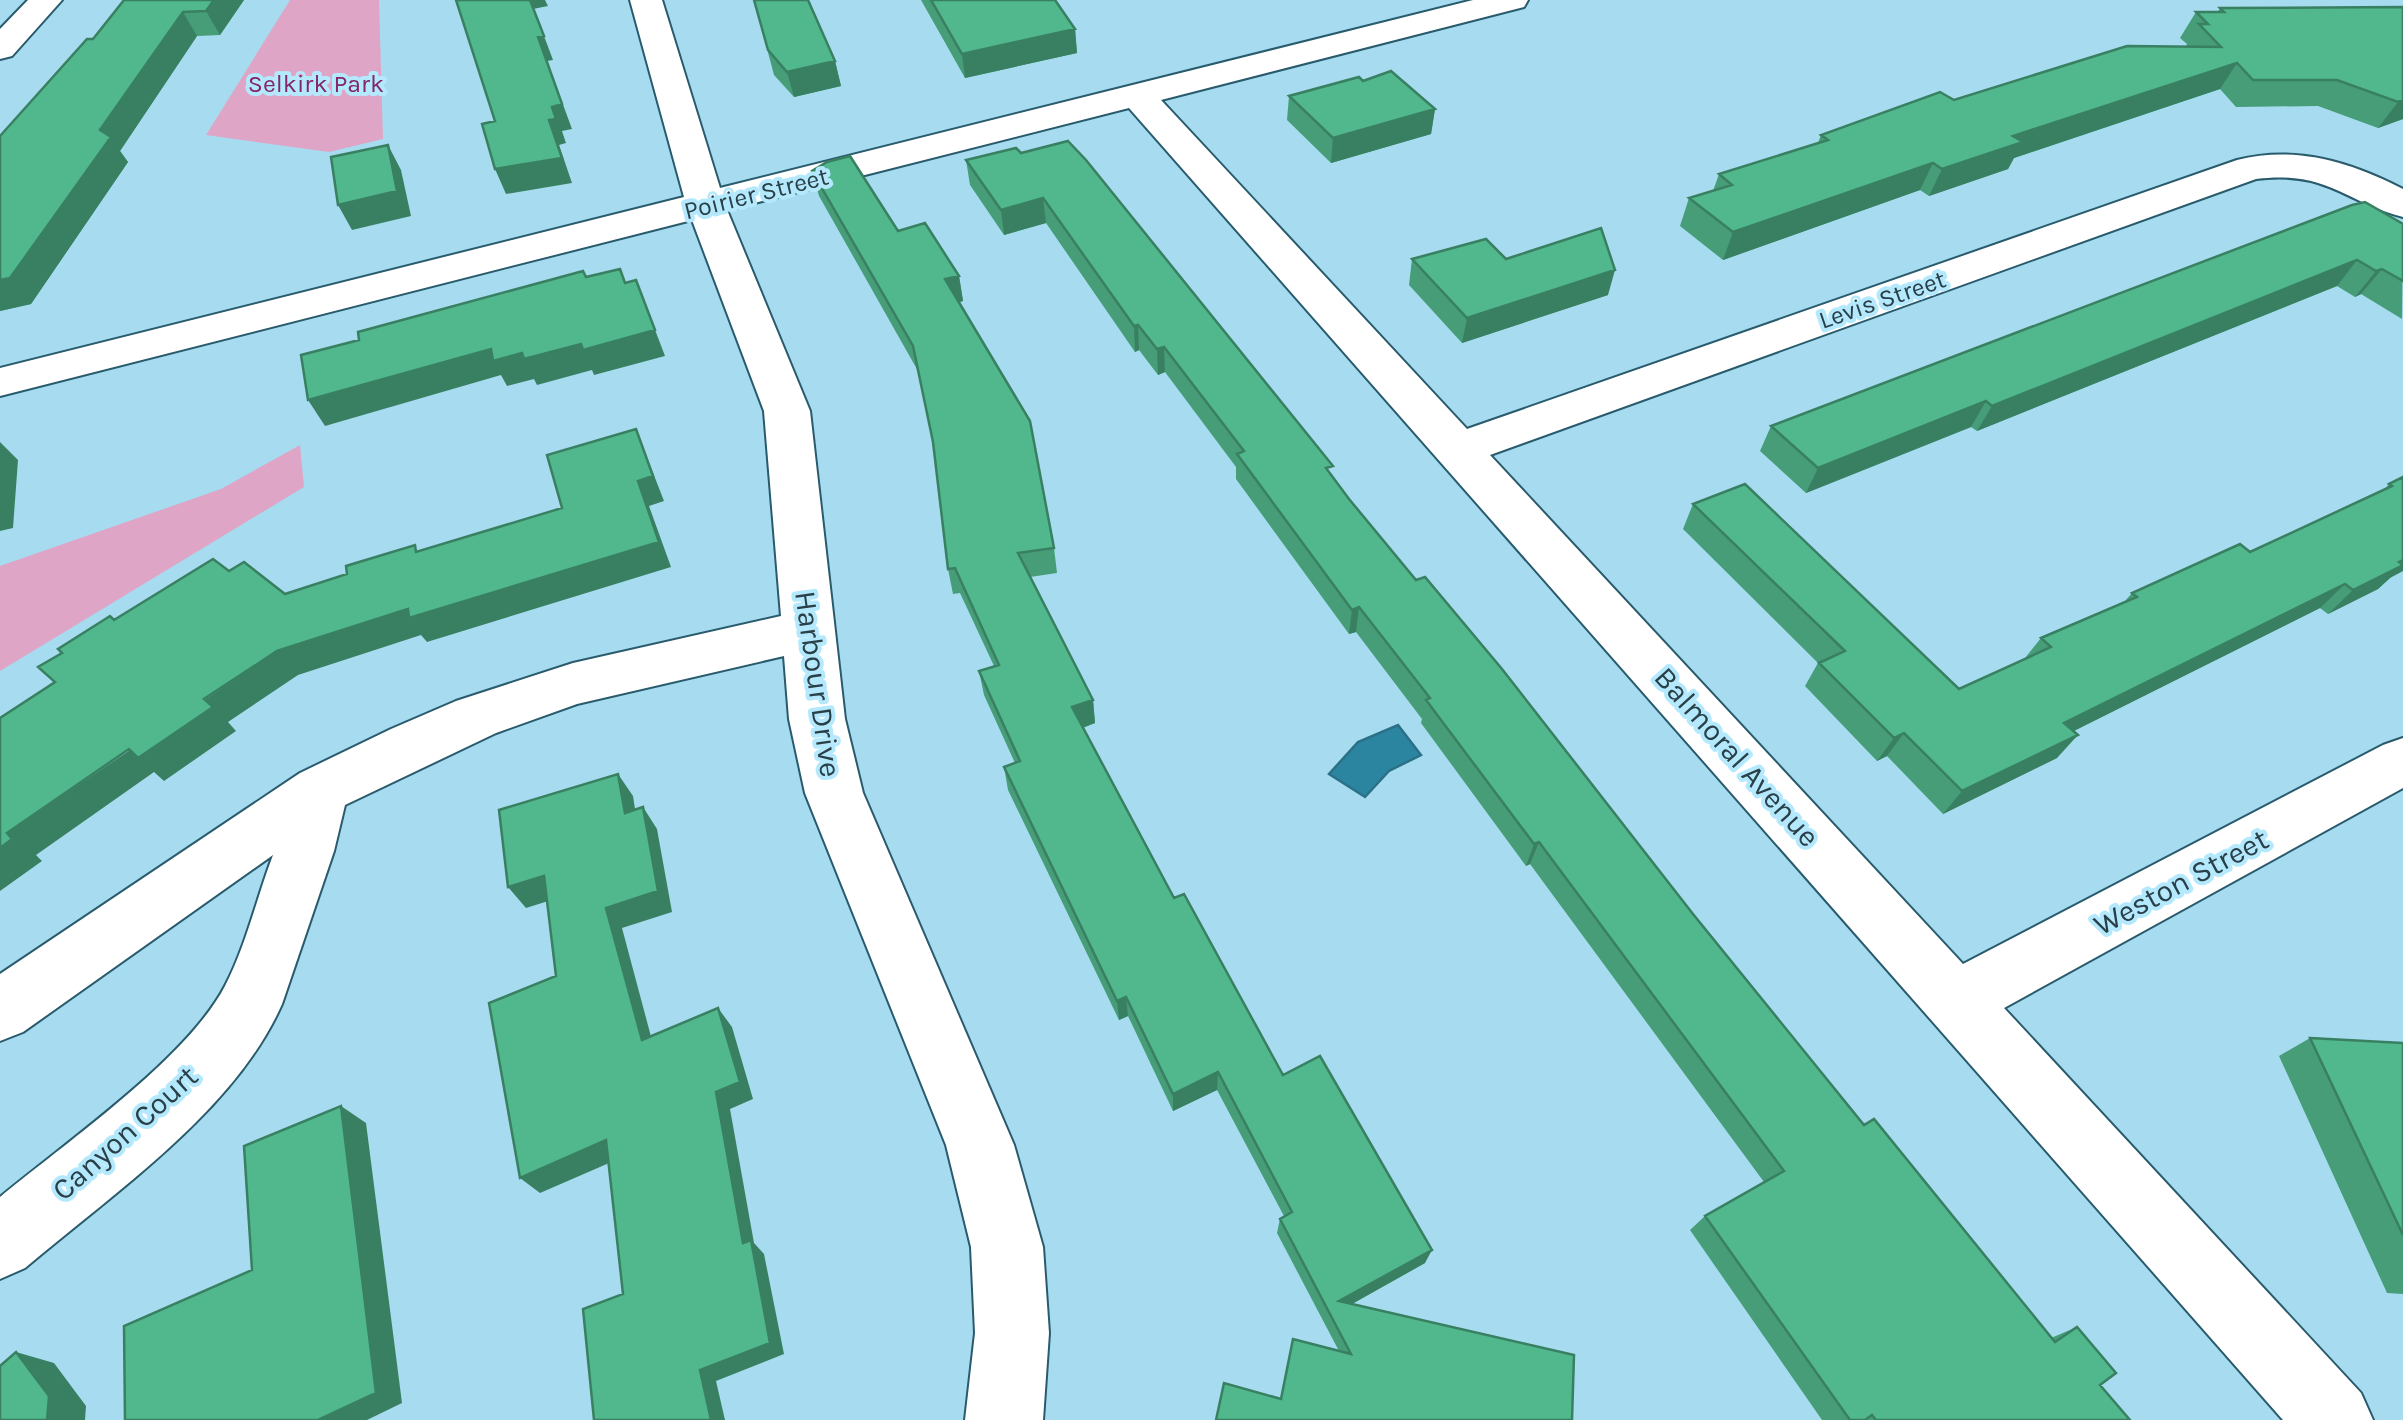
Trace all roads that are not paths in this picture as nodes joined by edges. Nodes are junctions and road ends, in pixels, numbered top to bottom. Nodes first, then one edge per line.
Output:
1 (46, 0) edge
2 (646, 0) edge
3 (1512, 0) edge
4 (0, 49) edge
5 (1138, 96) junction
6 (2403, 205) edge
7 (706, 206) junction
8 (0, 382) edge
9 (1458, 450) junction
10 (808, 630) junction
11 (2403, 761) edge
12 (320, 790) junction
13 (1958, 1000) junction
14 (0, 1010) edge
15 (0, 1242) edge
16 (1004, 1420) edge
17 (2334, 1420) edge

1 - 4 street
2 - 7 street, Harbour Drive
3 - 5 street, Poirier Street
5 - 7 street, Poirier Street
5 - 9 street, Balmoral Avenue
6 - 9 street, Levis Street
7 - 8 street, Poirier Street
7 - 10 street, Harbour Drive
9 - 13 street, Balmoral Avenue
10 - 12 street
10 - 16 street, Harbour Drive
11 - 13 street, Weston Street
12 - 14 street
12 - 15 street, Canyon Court
13 - 17 street, Balmoral Avenue

